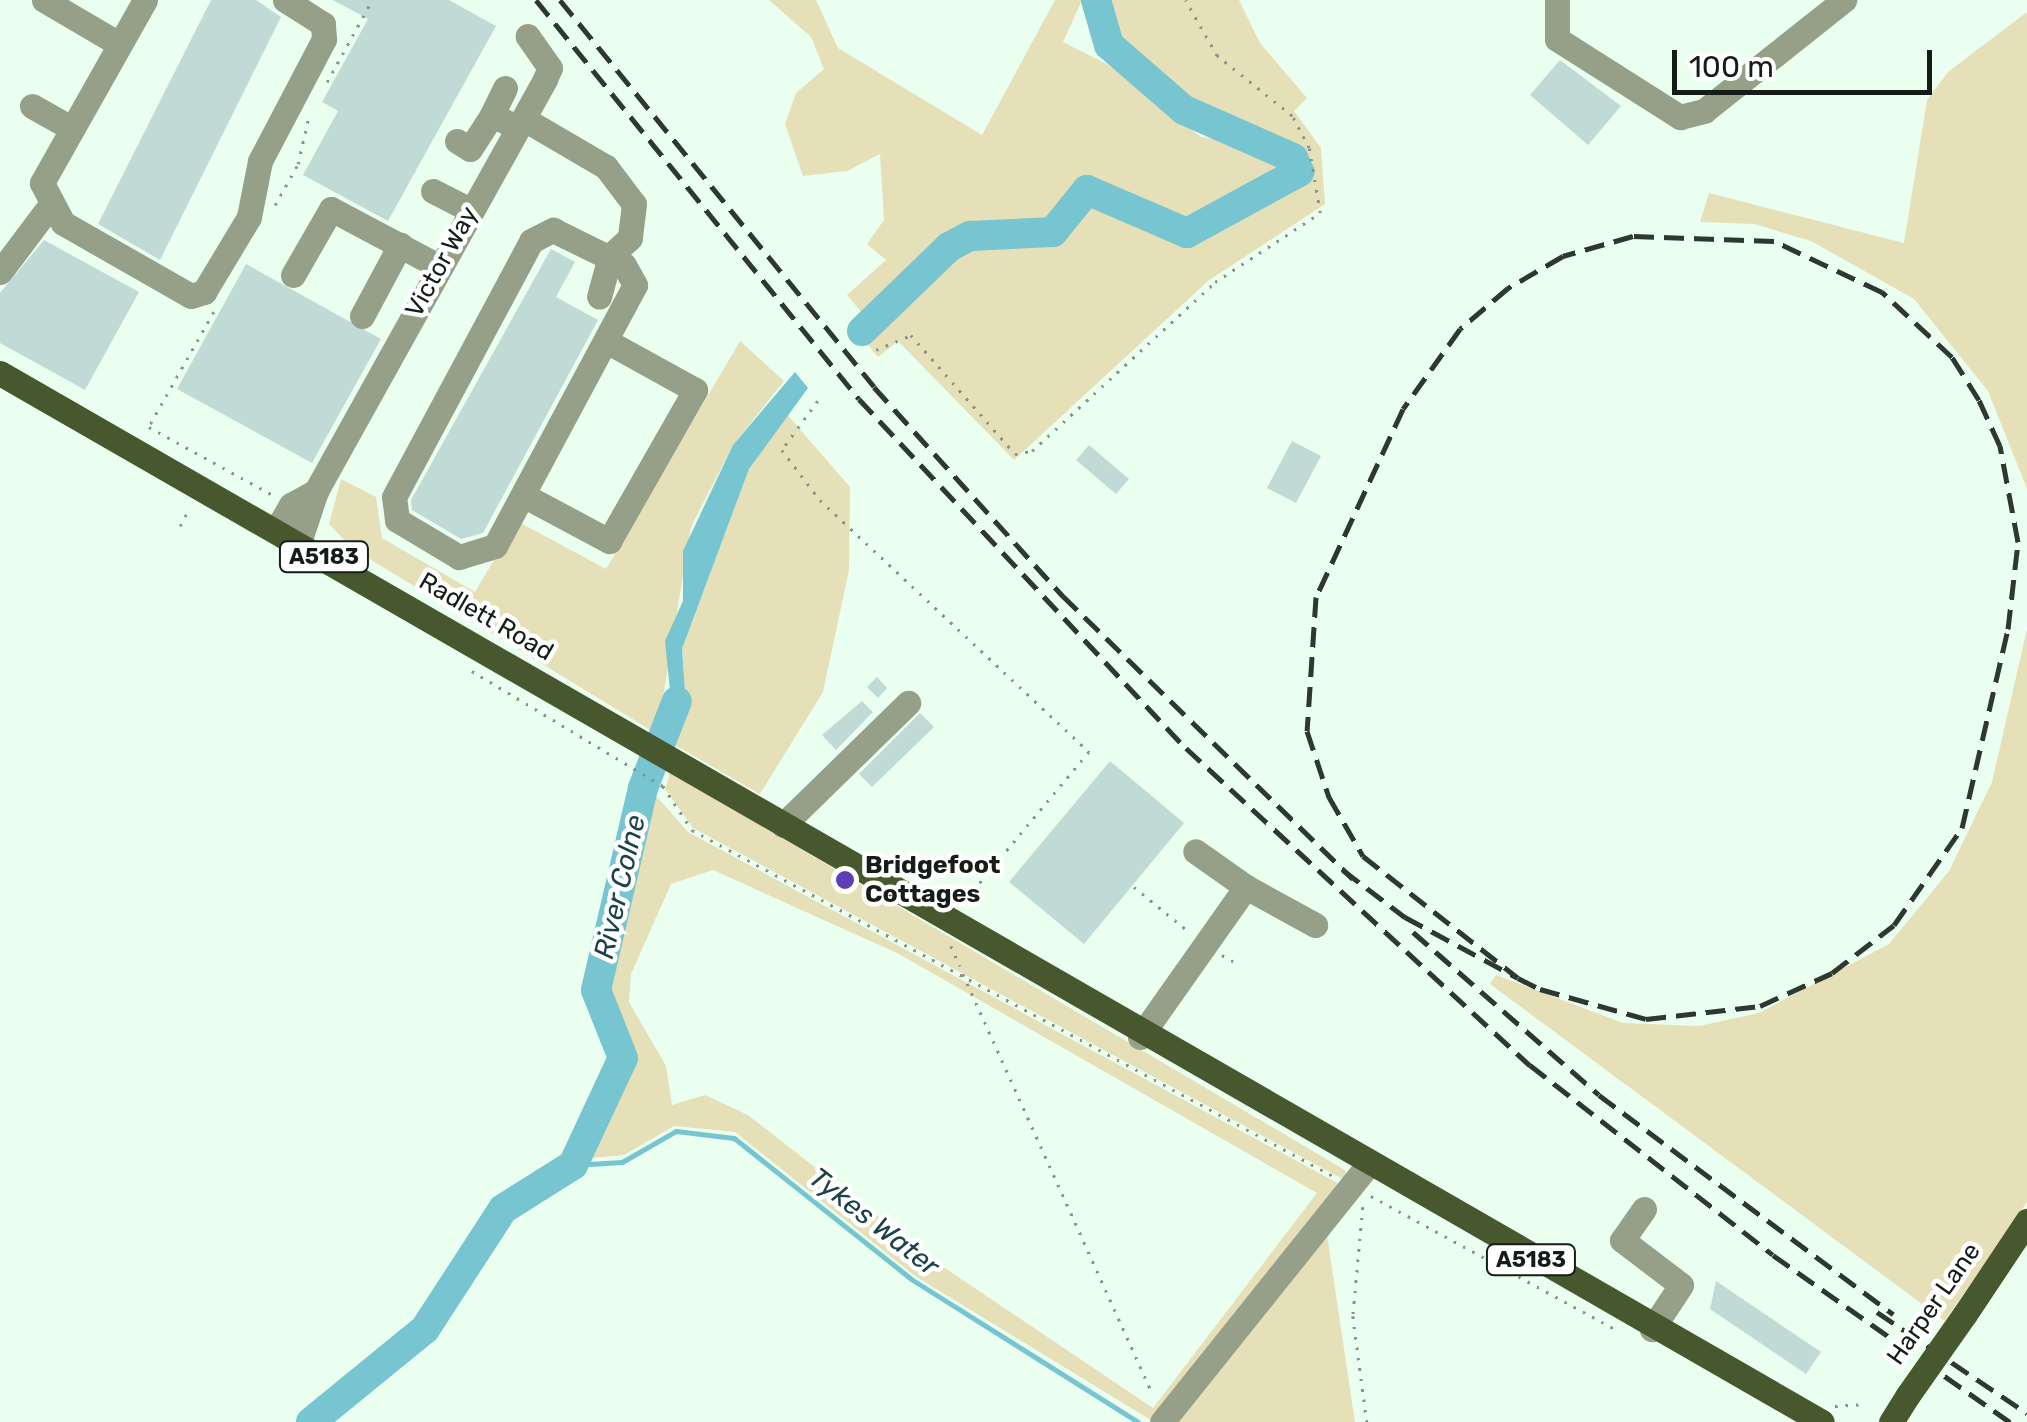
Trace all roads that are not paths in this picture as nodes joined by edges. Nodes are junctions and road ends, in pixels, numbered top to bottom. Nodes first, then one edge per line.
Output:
1 (44, 0) edge
2 (145, 0) edge
3 (286, 0) edge
4 (1557, 0) edge
5 (1844, 0) edge
6 (528, 36) dead end
7 (119, 44) junction
8 (506, 88) dead end
9 (32, 106) dead end
10 (492, 115) junction
11 (520, 123) junction
12 (71, 128) junction
13 (456, 141) dead end
14 (434, 191) dead end
15 (49, 207) junction
16 (470, 210) junction
17 (400, 246) junction
18 (610, 256) junction
19 (440, 266) junction
20 (0, 272) edge
21 (293, 276) dead end
22 (599, 297) dead end
23 (362, 316) dead end
24 (608, 342) junction
25 (0, 373) edge
26 (316, 490) junction
27 (523, 495) junction
28 (288, 536) junction
29 (908, 703) dead end
30 (783, 825) junction
31 (1195, 850) dead end
32 (1246, 887) junction
33 (1315, 925) dead end
34 (1140, 1037) junction
35 (1361, 1182) junction
36 (1644, 1209) dead end
37 (2027, 1221) edge
38 (1640, 1332) junction
39 (1163, 1421) edge
40 (1822, 1422) edge
41 (1891, 1422) edge

1 - 7 street
2 - 7 street
3 - 15 street
4 - 5 street
6 - 11 street, Victor Way
7 - 12 street
8 - 10 street
9 - 12 street
10 - 11 street
10 - 13 street
11 - 16 street, Victor Way
11 - 18 street
12 - 15 street
14 - 16 street
15 - 20 street
16 - 19 street, Victor Way
17 - 19 street
17 - 21 street
17 - 23 street
18 - 22 street
18 - 24 street
18 - 27 street
19 - 26 street, Victor Way
24 - 27 street
24 - 27 street
25 - 28 main road, Radlett Road / A5183
26 - 28 street, Victor Way
26 - 28 street
28 - 30 main road, Radlett Road / A5183
29 - 30 street
30 - 34 main road, Radlett Road / A5183
31 - 32 street
32 - 33 street
32 - 34 street
34 - 35 main road, A5183
35 - 38 main road, A5183
35 - 39 street
36 - 38 street
37 - 41 main road, Harper Lane, bridge
38 - 40 main road, A5183

